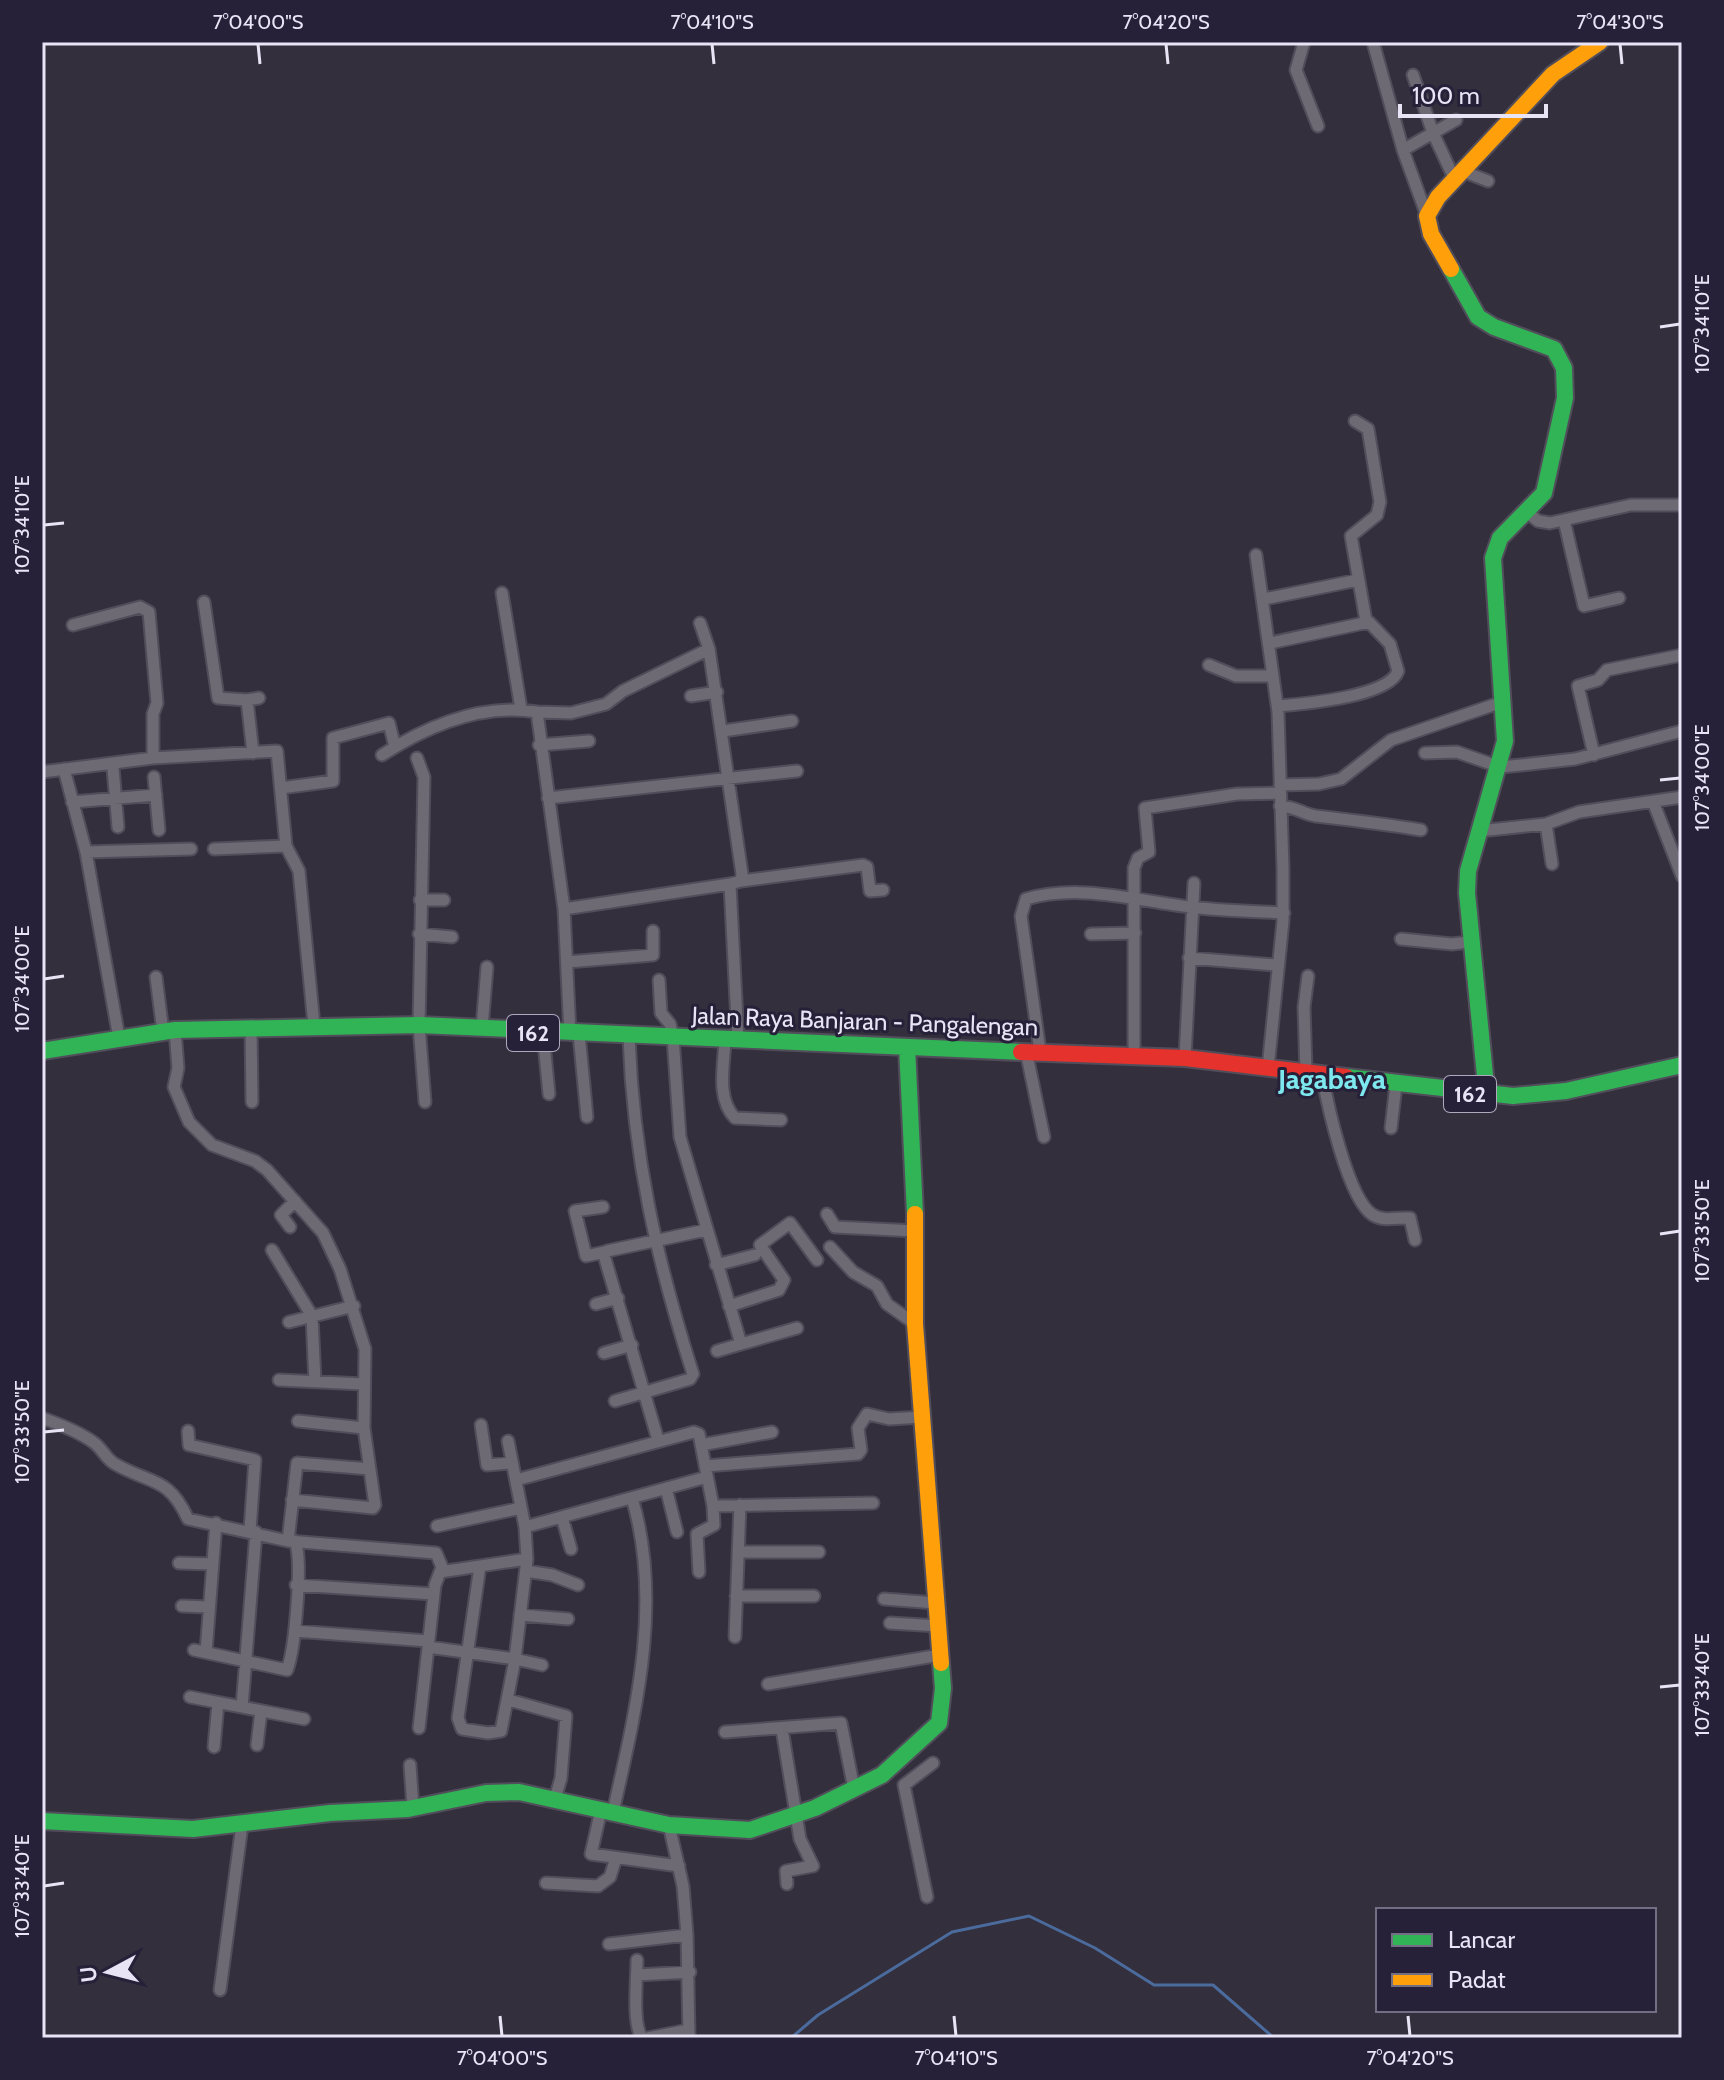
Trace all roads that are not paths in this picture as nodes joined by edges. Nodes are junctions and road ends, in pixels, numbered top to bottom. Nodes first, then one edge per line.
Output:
1 (1304, 42) edge
2 (1373, 42) edge
3 (1600, 42) edge
4 (1413, 75) dead end
5 (1456, 120) dead end
6 (1318, 126) dead end
7 (1433, 133) junction
8 (1403, 150) junction
9 (1457, 174) junction
10 (1488, 181) dead end
11 (1427, 216) junction
12 (1355, 421) dead end
13 (1682, 505) edge
14 (1527, 512) junction
15 (1564, 520) junction
16 (1256, 555) dead end
17 (1358, 580) junction
18 (502, 593) dead end
19 (1619, 598) dead end
20 (1264, 599) junction
21 (204, 602) dead end
22 (1366, 621) junction
23 (700, 623) dead end
24 (73, 625) dead end
25 (1270, 643) junction
26 (709, 649) junction
27 (1682, 655) edge
28 (1209, 665) dead end
29 (1273, 676) junction
30 (717, 692) junction
31 (691, 696) dead end
32 (1502, 702) junction
33 (1278, 706) junction
34 (521, 709) junction
35 (537, 712) junction
36 (792, 721) dead end
37 (723, 731) junction
38 (1682, 731) edge
39 (589, 741) dead end
40 (539, 745) junction
41 (395, 747) junction
42 (253, 753) junction
43 (1425, 753) dead end
44 (382, 755) dead end
45 (1594, 755) junction
46 (153, 758) junction
47 (417, 758) dead end
48 (1500, 767) junction
49 (113, 768) dead end
50 (64, 769) junction
51 (797, 771) dead end
52 (42, 772) edge
53 (154, 777) dead end
54 (729, 778) junction
55 (281, 788) junction
56 (1280, 789) junction
57 (156, 795) junction
58 (1682, 797) edge
59 (115, 798) junction
60 (548, 798) junction
61 (72, 802) junction
62 (1654, 804) junction
63 (1280, 806) junction
64 (1546, 824) junction
65 (118, 827) dead end
66 (159, 830) dead end
67 (1421, 830) dead end
68 (1479, 831) junction
69 (286, 846) junction
70 (191, 849) dead end
71 (214, 849) dead end
72 (86, 852) junction
73 (1552, 864) dead end
74 (1682, 876) edge
75 (735, 882) junction
76 (1194, 883) dead end
77 (883, 890) dead end
78 (420, 900) junction
79 (444, 900) dead end
80 (1136, 900) junction
81 (1191, 907) junction
82 (564, 909) junction
83 (1284, 913) junction
84 (653, 931) dead end
85 (1135, 933) junction
86 (419, 934) junction
87 (1091, 934) dead end
88 (452, 937) dead end
89 (1401, 939) dead end
90 (1470, 942) junction
91 (1189, 958) junction
92 (567, 962) junction
93 (1276, 965) junction
94 (487, 967) dead end
95 (1308, 976) dead end
96 (156, 977) dead end
97 (659, 980) dead end
98 (314, 1025) junction
99 (419, 1025) junction
100 (251, 1027) junction
101 (482, 1028) junction
102 (169, 1031) junction
103 (543, 1033) junction
104 (574, 1034) junction
105 (629, 1037) junction
106 (673, 1037) junction
107 (119, 1038) junction
108 (732, 1040) junction
109 (907, 1047) junction
110 (42, 1051) edge
111 (1033, 1051) junction
112 (1134, 1055) junction
113 (1185, 1058) junction
114 (1676, 1065) edge
115 (1268, 1068) junction
116 (1314, 1072) junction
117 (1396, 1085) junction
118 (549, 1094) dead end
119 (1487, 1096) junction
120 (252, 1102) dead end
121 (425, 1102) dead end
122 (587, 1117) dead end
123 (781, 1120) dead end
124 (1391, 1128) dead end
125 (1044, 1137) dead end
126 (295, 1201) junction
127 (603, 1207) dead end
128 (827, 1214) dead end
129 (290, 1227) dead end
130 (706, 1230) junction
131 (916, 1231) junction
132 (1415, 1240) dead end
133 (654, 1244) junction
134 (830, 1247) dead end
135 (272, 1250) dead end
136 (605, 1252) junction
137 (755, 1255) dead end
138 (817, 1260) dead end
139 (716, 1265) junction
140 (618, 1298) junction
141 (596, 1304) dead end
142 (354, 1306) junction
143 (729, 1306) junction
144 (312, 1316) junction
145 (289, 1322) dead end
146 (915, 1324) junction
147 (797, 1328) dead end
148 (741, 1344) junction
149 (632, 1345) junction
150 (717, 1351) dead end
151 (604, 1353) dead end
152 (279, 1380) dead end
153 (315, 1382) junction
154 (363, 1384) junction
155 (646, 1391) junction
156 (615, 1401) dead end
157 (922, 1417) junction
158 (42, 1418) edge
159 (298, 1421) dead end
160 (481, 1425) dead end
161 (364, 1428) junction
162 (188, 1431) dead end
163 (772, 1432) dead end
164 (658, 1440) junction
165 (508, 1441) dead end
166 (701, 1445) junction
167 (511, 1463) junction
168 (370, 1469) junction
169 (706, 1472) junction
170 (516, 1480) junction
171 (666, 1488) junction
172 (632, 1498) junction
173 (292, 1500) junction
174 (873, 1503) dead end
175 (740, 1505) junction
176 (713, 1506) junction
177 (521, 1508) junction
178 (562, 1517) junction
179 (216, 1523) junction
180 (437, 1526) dead end
181 (525, 1527) junction
182 (253, 1531) junction
183 (677, 1532) dead end
184 (292, 1541) junction
185 (571, 1549) dead end
186 (738, 1552) junction
187 (819, 1552) dead end
188 (179, 1563) dead end
189 (213, 1564) junction
190 (527, 1565) junction
191 (480, 1566) junction
192 (440, 1572) junction
193 (699, 1572) dead end
194 (296, 1585) junction
195 (578, 1585) dead end
196 (434, 1594) junction
197 (736, 1596) junction
198 (814, 1596) dead end
199 (884, 1599) dead end
200 (936, 1603) junction
201 (182, 1606) dead end
202 (209, 1607) junction
203 (520, 1615) junction
204 (568, 1619) dead end
205 (890, 1623) dead end
206 (938, 1626) junction
207 (295, 1631) junction
208 (735, 1637) dead end
209 (428, 1644) junction
210 (467, 1652) junction
211 (940, 1655) junction
212 (515, 1659) junction
213 (248, 1662) junction
214 (542, 1665) dead end
215 (768, 1684) dead end
216 (190, 1697) dead end
217 (509, 1700) junction
218 (218, 1703) junction
219 (242, 1707) junction
220 (261, 1711) junction
221 (304, 1719) dead end
222 (419, 1728) dead end
223 (782, 1729) junction
224 (725, 1732) dead end
225 (257, 1745) dead end
226 (214, 1747) dead end
227 (933, 1763) dead end
228 (410, 1765) dead end
229 (854, 1789) junction
230 (555, 1799) junction
231 (413, 1808) junction
232 (607, 1811) junction
233 (795, 1815) junction
234 (42, 1821) edge
235 (242, 1825) junction
236 (669, 1825) junction
237 (616, 1858) junction
238 (679, 1866) junction
239 (546, 1883) dead end
240 (787, 1884) dead end
241 (927, 1897) dead end
242 (687, 1935) junction
243 (609, 1944) dead end
244 (637, 1960) dead end
245 (690, 1972) junction
246 (637, 1975) junction
247 (220, 1990) dead end
248 (689, 2034) edge
249 (645, 2038) edge

1 - 6 street
2 - 8 street
3 - 9 street
4 - 7 street
5 - 7 street
7 - 8 street
7 - 9 street
8 - 11 street
9 - 10 street
9 - 11 street
11 - 14 street
12 - 17 street
13 - 15 street
14 - 15 street
14 - 32 street
15 - 19 street
16 - 20 street
17 - 20 street
17 - 22 street
18 - 34 street
20 - 25 street
21 - 42 street
22 - 25 street
22 - 33 street
23 - 26 street
24 - 46 street
25 - 29 street
26 - 30 street
26 - 35 street
27 - 45 street
28 - 29 street
29 - 33 street
30 - 31 street
30 - 37 street
32 - 48 street
32 - 56 street
33 - 56 street
34 - 35 street
34 - 41 street
35 - 40 street
36 - 37 street
37 - 54 street
38 - 45 street
39 - 40 street
40 - 60 street
41 - 44 street
41 - 55 street
42 - 46 street
42 - 55 street
43 - 48 street
45 - 48 street
46 - 50 street
47 - 78 street
48 - 68 street
49 - 59 street
50 - 52 street
50 - 61 street
51 - 54 street
53 - 57 street
54 - 60 street
54 - 75 street
55 - 69 street
56 - 63 street
56 - 80 street
57 - 59 street
57 - 66 street
58 - 62 street
59 - 61 street
59 - 65 street
60 - 82 street
61 - 72 street
62 - 64 street
62 - 74 street
63 - 67 street
63 - 83 street
64 - 68 street
64 - 73 street
68 - 90 street
69 - 71 street
69 - 98 street
70 - 72 street
72 - 107 street
75 - 77 street
75 - 82 street
75 - 108 street
76 - 81 street
78 - 79 street
78 - 86 street
80 - 81 street
80 - 85 street
80 - 111 street
81 - 83 street
81 - 91 street
82 - 92 street
83 - 93 street
84 - 92 street
85 - 87 street
85 - 112 street
86 - 88 street
86 - 99 street
89 - 90 street
90 - 119 street
91 - 93 street
91 - 113 street
92 - 104 street
93 - 115 street
94 - 101 street
95 - 116 street
96 - 102 street
97 - 106 street
98 - 99 street, Jalan Raya Banjaran - Pangalengan / 162
98 - 100 street, Jalan Raya Banjaran - Pangalengan / 162
99 - 101 street, Jalan Raya Banjaran - Pangalengan / 162
99 - 121 street
100 - 102 street, Jalan Raya Banjaran - Pangalengan / 162
100 - 120 street
101 - 103 street, Jalan Raya Banjaran - Pangalengan / 162
102 - 107 street, Jalan Raya Banjaran - Pangalengan / 162
102 - 126 street
103 - 104 street, Jalan Raya Banjaran - Pangalengan / 162
103 - 118 street
104 - 105 street, Jalan Raya Banjaran - Pangalengan / 162
104 - 122 street
105 - 106 street, Jalan Raya Banjaran - Pangalengan / 162
105 - 133 street
106 - 108 street, Jalan Raya Banjaran - Pangalengan / 162
106 - 130 street
107 - 110 street, Jalan Raya Banjaran - Pangalengan / 162
108 - 109 street, Jalan Raya Banjaran - Pangalengan / 162
108 - 123 street
109 - 111 street, Jalan Raya Banjaran - Pangalengan / 162
109 - 131 street
111 - 112 street, Jalan Raya Banjaran - Pangalengan
111 - 125 street
112 - 113 street, Jalan Raya Banjaran - Pangalengan
113 - 115 street, Jalan Raya Banjaran - Pangalengan
114 - 119 street, Jalan Raya Banjaran - Pangalengan / 162
115 - 116 street, Jalan Raya Banjaran - Pangalengan / 162
116 - 117 street, Jalan Raya Banjaran - Pangalengan / 162
116 - 132 street
117 - 119 street, Jalan Raya Banjaran - Pangalengan / 162
117 - 124 street
126 - 129 street
126 - 142 street
127 - 136 street
128 - 131 street
130 - 133 street
130 - 139 street
131 - 146 street
133 - 136 street
133 - 155 street
134 - 146 street
135 - 144 street
136 - 140 street
137 - 139 street
138 - 143 street
139 - 143 street
140 - 141 street
140 - 149 street
142 - 144 street
142 - 154 street
143 - 148 street
144 - 145 street
144 - 153 street
146 - 157 street
147 - 148 street
148 - 150 street
149 - 151 street
149 - 155 street
152 - 153 street
153 - 154 street
154 - 161 street
155 - 156 street
155 - 164 street
157 - 169 street
157 - 200 street
158 - 179 street
159 - 161 street
160 - 167 street
161 - 168 street
162 - 182 street
163 - 166 street
164 - 166 street
164 - 170 street
165 - 167 street
166 - 169 street
167 - 170 street
168 - 173 street
168 - 173 street
169 - 171 street
169 - 176 street
170 - 177 street
171 - 172 street
171 - 183 street
172 - 178 street
172 - 232 street
173 - 184 street
174 - 175 street
175 - 176 street
175 - 186 street
176 - 193 street
177 - 180 street
177 - 181 street
178 - 181 street
178 - 185 street
179 - 182 street
179 - 189 street
181 - 190 street
182 - 184 street
182 - 213 street
184 - 192 street
184 - 194 street
186 - 187 street
186 - 197 street
188 - 189 street
189 - 202 street
190 - 191 street
190 - 195 street
190 - 203 street
191 - 192 street
191 - 210 street
192 - 196 street
194 - 196 street
194 - 207 street
196 - 209 street
197 - 198 street
197 - 208 street
199 - 200 street
200 - 206 street
201 - 202 street
202 - 213 street
203 - 204 street
203 - 212 street
205 - 206 street
206 - 211 street
207 - 209 street
207 - 213 street
209 - 210 street
209 - 222 street
210 - 212 street
210 - 217 street
211 - 215 street
211 - 229 street
212 - 214 street
212 - 217 street
213 - 219 street
216 - 218 street
217 - 230 street
218 - 219 street
218 - 226 street
219 - 220 street
220 - 221 street
220 - 225 street
223 - 224 street
223 - 229 street
223 - 233 street
227 - 241 street
228 - 231 street
229 - 233 street
230 - 231 street
230 - 232 street
231 - 235 street
232 - 236 street
232 - 237 street
233 - 236 street
233 - 240 street
234 - 235 street
235 - 247 street
236 - 238 street
237 - 238 street
237 - 239 street
238 - 242 street
242 - 243 street
242 - 245 street
244 - 246 street
245 - 246 street
245 - 248 street
246 - 249 street
248 - 249 street

